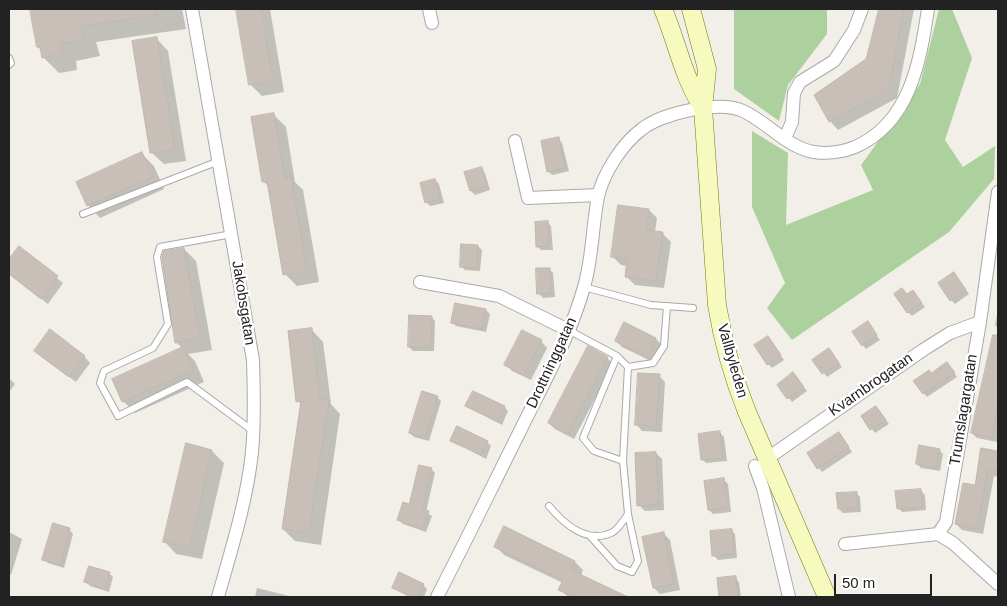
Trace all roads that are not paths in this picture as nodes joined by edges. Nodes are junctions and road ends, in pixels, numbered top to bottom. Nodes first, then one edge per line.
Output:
1 (192, 9) edge
2 (429, 9) edge
3 (663, 9) edge
4 (690, 9) edge
5 (862, 9) edge
6 (928, 9) edge
7 (432, 23) dead end
8 (9, 58) edge
9 (9, 65) edge
10 (702, 108) junction
11 (785, 138) junction
12 (515, 141) dead end
13 (219, 161) junction
14 (998, 192) edge
15 (598, 195) junction
16 (83, 214) dead end
17 (232, 234) junction
18 (420, 282) dead end
19 (584, 287) junction
20 (667, 306) junction
21 (693, 308) dead end
22 (980, 322) junction
23 (570, 331) junction
24 (617, 356) junction
25 (628, 367) junction
26 (253, 432) junction
27 (623, 461) junction
28 (762, 462) junction
29 (549, 506) dead end
30 (628, 514) junction
31 (938, 534) junction
32 (591, 537) junction
33 (845, 544) dead end
34 (998, 584) edge
35 (218, 597) edge
36 (437, 597) edge
37 (789, 597) edge
38 (827, 597) edge

1 - 13 street, Jakobsgatan
2 - 7 street
3 - 10 main road, Vallbyleden
4 - 10 main road, Vallbyleden
5 - 11 street
6 - 11 street, Drottninggatan
8 - 9 lane
10 - 11 street, Drottninggatan
10 - 15 street, Drottninggatan
10 - 28 main road, Vallbyleden
12 - 15 street
13 - 16 lane
13 - 17 street, Jakobsgatan
14 - 22 street, Trumslagargatan
15 - 19 street, Drottninggatan
17 - 26 street, Jakobsgatan
17 - 26 lane
18 - 23 street
19 - 20 lane
19 - 23 street, Drottninggatan
20 - 21 lane
20 - 25 lane
22 - 28 street, Kvarnbrogatan
22 - 31 street, Trumslagargatan
23 - 24 lane
23 - 36 street, Drottninggatan
24 - 25 lane
24 - 27 lane
25 - 27 lane
26 - 35 street, Jakobsgatan
27 - 30 lane
28 - 37 street
28 - 38 main road, Vallbyleden
29 - 32 lane
30 - 32 lane
30 - 32 lane
31 - 33 street
31 - 34 street

